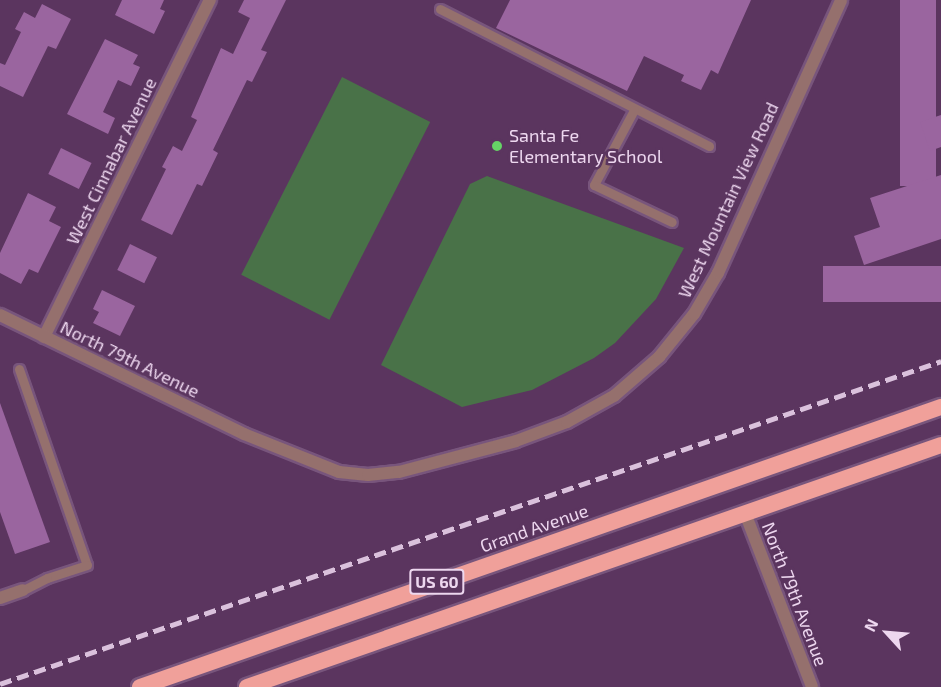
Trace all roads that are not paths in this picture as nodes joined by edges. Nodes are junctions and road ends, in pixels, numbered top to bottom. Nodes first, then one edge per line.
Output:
1 (210, 0) edge
2 (841, 0) edge
3 (440, 9) dead end
4 (634, 110) junction
5 (709, 146) dead end
6 (672, 222) dead end
7 (0, 315) edge
8 (44, 337) junction
9 (19, 369) dead end
10 (941, 407) edge
11 (244, 434) joint
12 (941, 445) edge
13 (745, 513) junction
14 (23, 591) joint
15 (0, 598) edge
16 (140, 687) edge
17 (247, 687) edge
18 (812, 687) edge

1 - 8 street, West Cinnabar Avenue
2 - 11 street, West Mountain View Road
3 - 4 lane
4 - 5 lane
4 - 6 lane
7 - 8 street, North 79th Avenue
8 - 11 street, North 79th Avenue
9 - 14 lane
10 - 16 highway, Grand Avenue / US 60
12 - 13 highway, US 60
13 - 17 highway, US 60
13 - 18 street, North 79th Avenue
14 - 15 street

